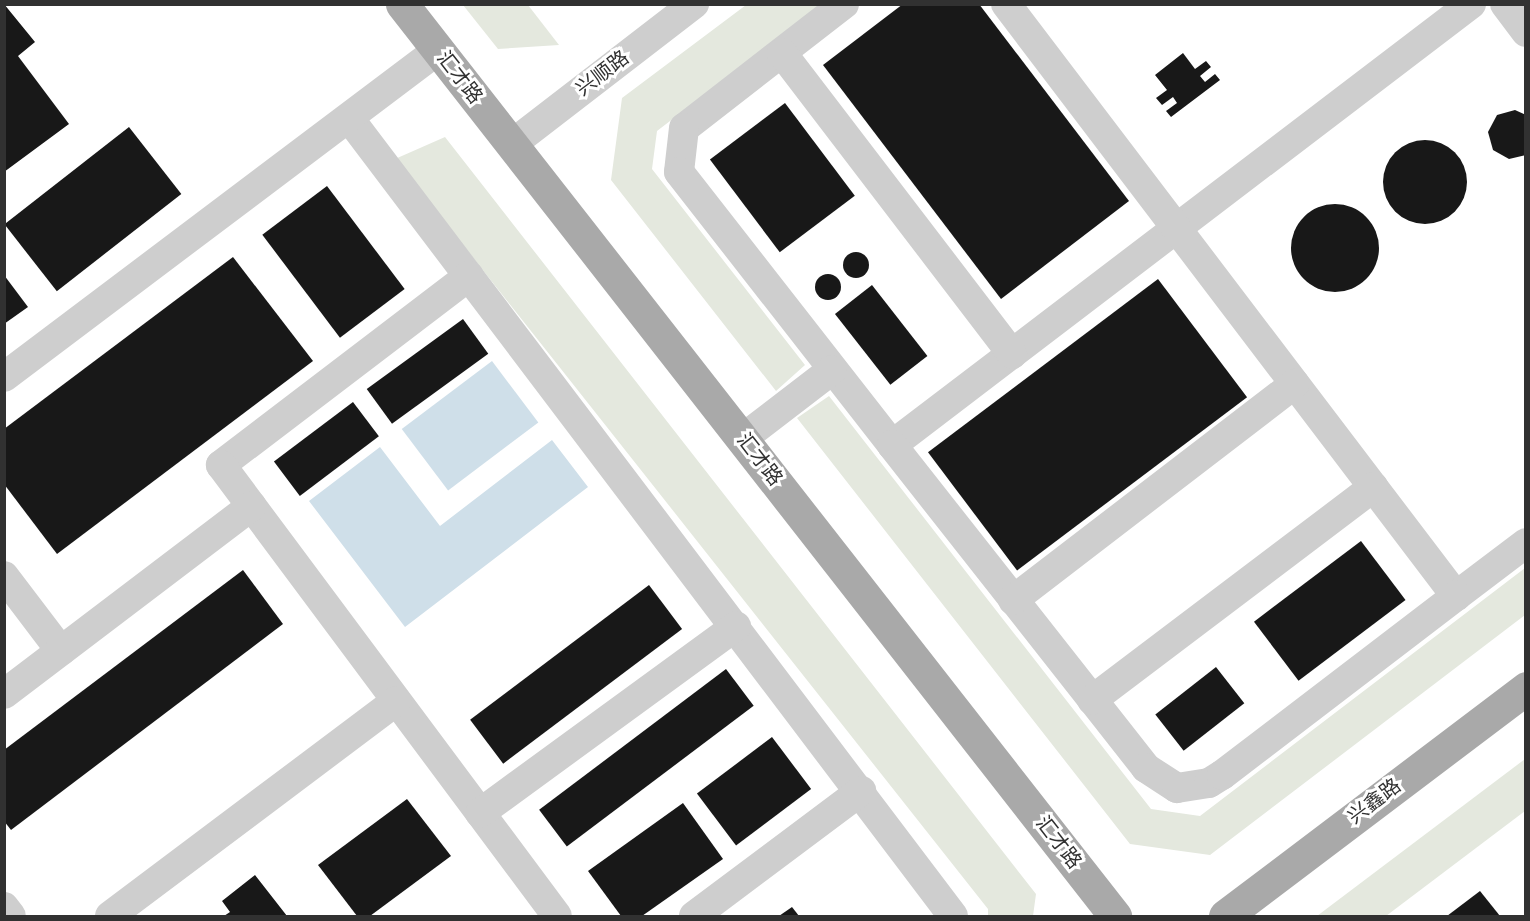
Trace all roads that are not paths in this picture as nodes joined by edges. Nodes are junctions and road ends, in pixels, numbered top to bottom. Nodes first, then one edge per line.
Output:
1 (402, 4) edge
2 (694, 4) edge
3 (844, 4) edge
4 (1006, 4) edge
5 (1471, 4) edge
6 (1505, 4) edge
7 (1526, 32) edge
8 (438, 50) junction
9 (782, 53) junction
10 (349, 117) junction
11 (512, 144) junction
12 (1176, 228) junction
13 (469, 276) junction
14 (1012, 354) junction
15 (832, 370) junction
16 (4, 377) edge
17 (1295, 384) junction
18 (742, 439) junction
19 (892, 445) junction
20 (1374, 487) junction
21 (252, 506) junction
22 (1526, 543) edge
23 (4, 576) edge
24 (1456, 596) junction
25 (1013, 600) junction
26 (736, 626) junction
27 (61, 651) junction
28 (1526, 688) edge
29 (4, 694) edge
30 (1092, 700) junction
31 (396, 701) junction
32 (861, 791) junction
33 (480, 813) junction
34 (4, 907) edge
35 (11, 916) edge
36 (110, 916) edge
37 (557, 916) edge
38 (694, 916) edge
39 (953, 916) edge
40 (1115, 916) edge
41 (1225, 916) edge

1 - 8 main road, 汇才路
2 - 11 street, 兴顺路
3 - 9 street
4 - 12 street
5 - 12 street
6 - 7 street
8 - 10 street
8 - 11 main road, 汇才路
9 - 14 street
9 - 15 street
10 - 13 street
10 - 16 street
11 - 18 main road, 汇才路
12 - 14 street
12 - 17 street
13 - 21 street
13 - 26 street
14 - 19 street
15 - 18 street
15 - 19 street
17 - 20 street
17 - 25 street
18 - 40 main road, 汇才路
19 - 25 street
20 - 24 street
20 - 30 street
21 - 27 street
21 - 31 street
22 - 24 street
23 - 27 street
24 - 30 street
25 - 30 street
26 - 32 street
26 - 33 street
27 - 29 street
28 - 41 main road, 兴鑫路
31 - 33 street
31 - 36 street
32 - 38 street
32 - 39 street
33 - 37 street
34 - 35 street

